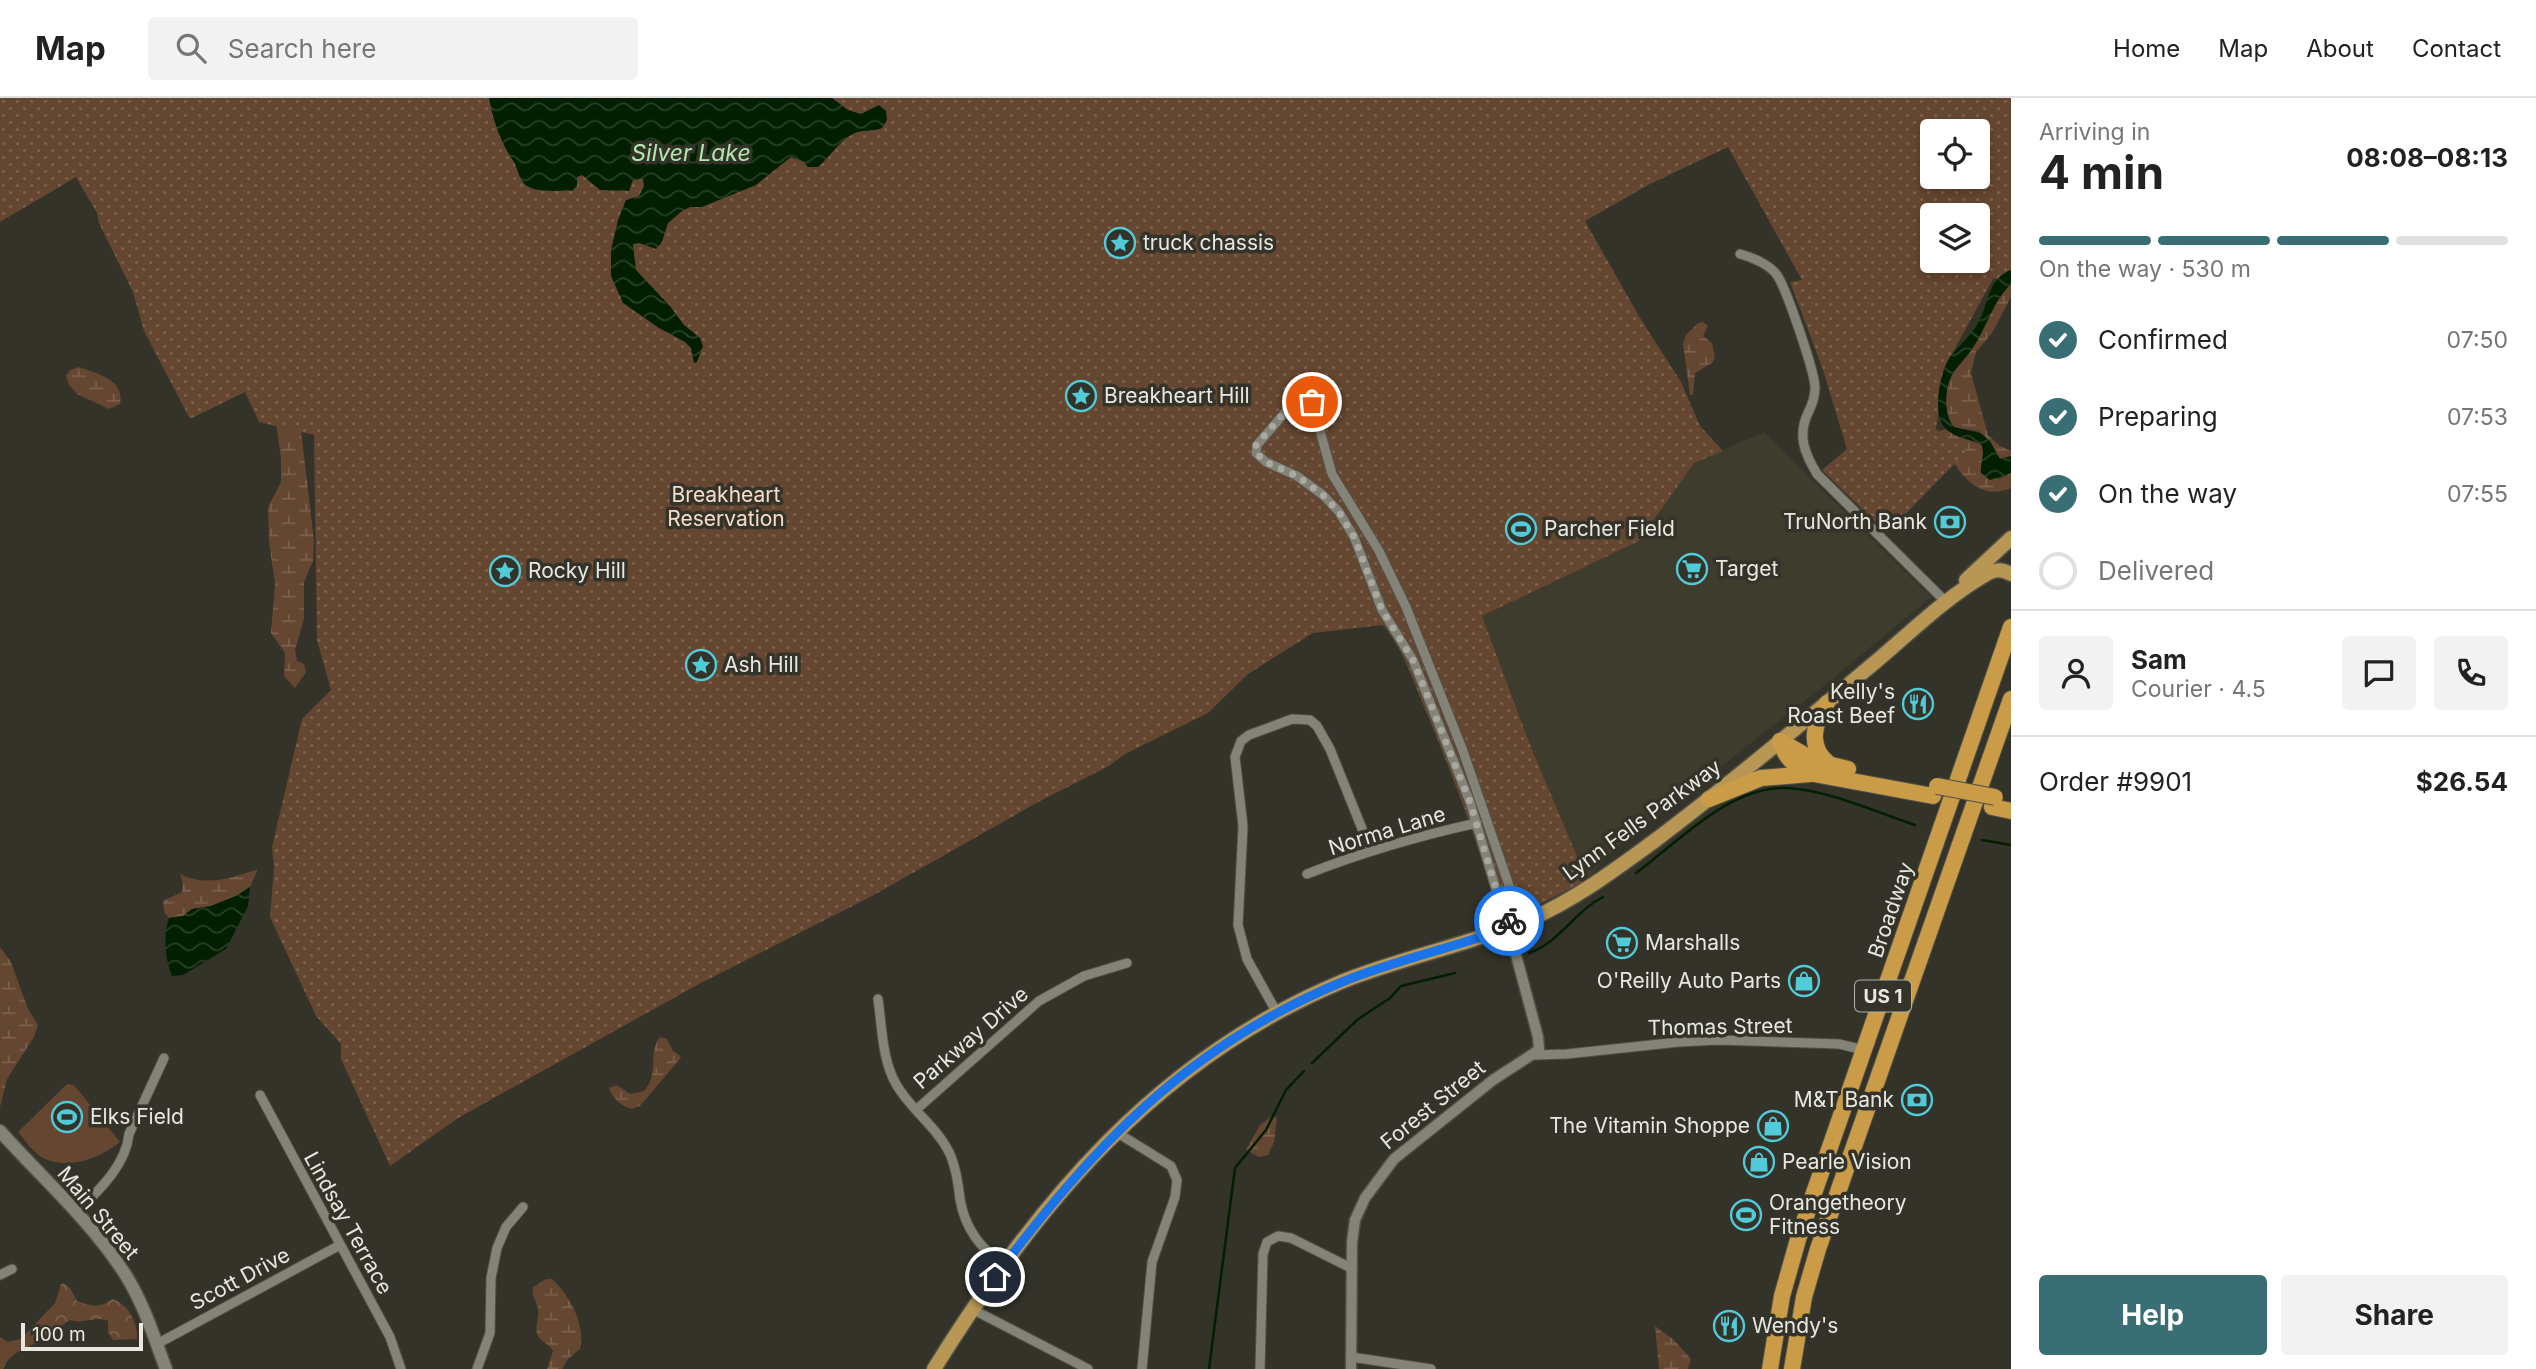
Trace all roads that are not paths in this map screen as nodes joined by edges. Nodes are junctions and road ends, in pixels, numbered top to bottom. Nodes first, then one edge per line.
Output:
1 (1740, 254) dead end
2 (1344, 495) junction
3 (1331, 504) junction
4 (2011, 538) edge
5 (1389, 572) junction
6 (2011, 574) edge
7 (1371, 579) junction
8 (1946, 602) junction
9 (2011, 627) edge
10 (2011, 699) edge
11 (1827, 703) junction
12 (2011, 718) edge
13 (1999, 735) junction
14 (1780, 741) junction
15 (1833, 766) junction
16 (1814, 774) junction
17 (1935, 791) junction
18 (1709, 799) junction
19 (1999, 802) edge
20 (2011, 811) edge
21 (1477, 823) junction
22 (1371, 851) junction
23 (1307, 874) dead end
24 (1513, 926) junction
25 (1127, 963) dead end
26 (878, 999) dead end
27 (1277, 1013) junction
28 (1864, 1051) junction
29 (1535, 1055) junction
30 (164, 1058) dead end
31 (260, 1095) dead end
32 (917, 1109) junction
33 (0, 1131) edge
34 (1115, 1132) junction
35 (523, 1207) dead end
36 (76, 1213) junction
37 (341, 1245) junction
38 (1003, 1265) junction
39 (1351, 1268) junction
40 (12, 1269) dead end
41 (0, 1275) edge
42 (972, 1309) junction
43 (157, 1344) junction
44 (1351, 1357) junction
45 (166, 1369) edge
46 (401, 1369) edge
47 (477, 1369) edge
48 (934, 1369) edge
49 (1088, 1369) edge
50 (1142, 1369) edge
51 (1260, 1369) edge
52 (1351, 1369) edge
53 (1431, 1369) edge
54 (1770, 1369) edge
55 (1792, 1369) edge

1 - 8 street
2 - 3 street
2 - 3 street
2 - 5 street
3 - 7 street
4 - 8 main road, Lynn Fells Parkway
5 - 7 street
5 - 24 street
6 - 8 main road, Lynn Fells Parkway
7 - 21 street
8 - 11 main road, Lynn Fells Parkway
9 - 28 highway, Broadway / US 1
10 - 13 highway, Broadway / US 1
11 - 14 main road, Lynn Fells Parkway
11 - 15 highway
12 - 13 highway
13 - 55 highway, Broadway / US 1
14 - 15 highway
14 - 16 highway
14 - 18 main road, Lynn Fells Parkway
15 - 17 highway
16 - 17 highway
16 - 18 highway
17 - 19 highway, bridge
18 - 24 main road, Lynn Fells Parkway
19 - 20 highway
21 - 22 street, Norma Lane
21 - 24 street
22 - 23 street, Norma Lane
22 - 27 street
24 - 27 main road, Lynn Fells Parkway
24 - 29 street
25 - 32 street, Parkway Drive
26 - 32 street
27 - 34 main road, Lynn Fells Parkway
28 - 29 street, Thomas Street
28 - 54 highway, Broadway / US 1
29 - 39 street, Forest Street
30 - 36 street
31 - 37 street, Lindsay Terrace
32 - 38 street
33 - 36 main road, Main Street
34 - 38 main road, Lynn Fells Parkway
34 - 50 street
35 - 47 street
36 - 43 main road, Main Street
37 - 43 street, Scott Drive
37 - 46 street, Lindsay Terrace
38 - 42 main road, Lynn Fells Parkway
39 - 44 street, Forest Street
39 - 51 street
40 - 41 street
42 - 48 main road, Lynn Fells Parkway
42 - 49 street
43 - 45 main road, Main Street
44 - 52 street, Forest Street
44 - 53 street

